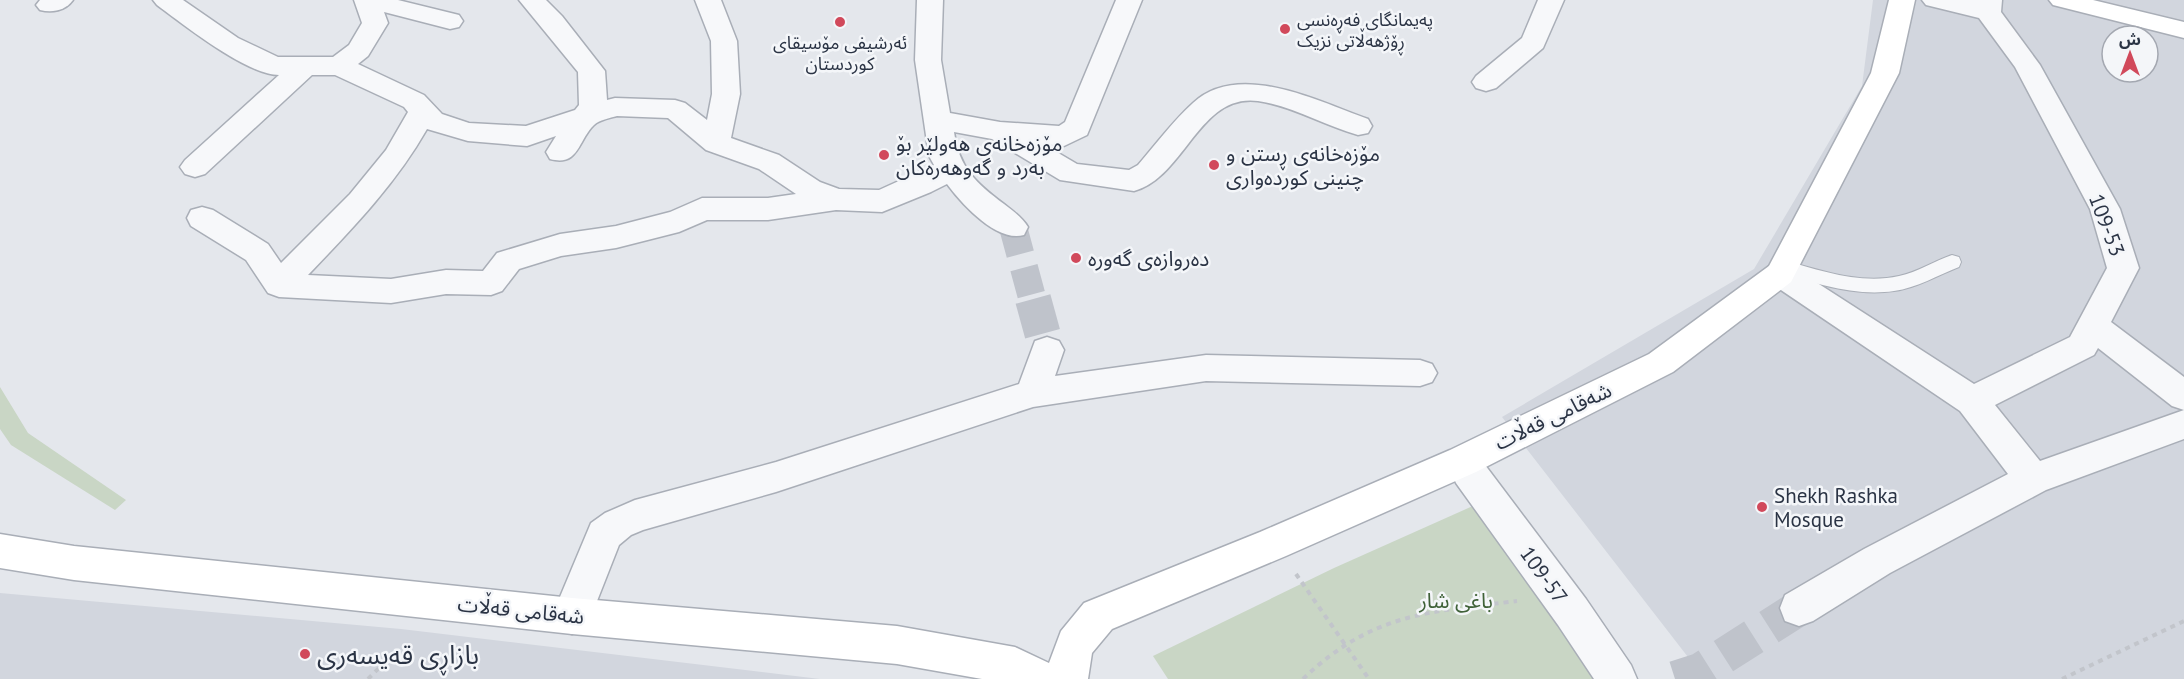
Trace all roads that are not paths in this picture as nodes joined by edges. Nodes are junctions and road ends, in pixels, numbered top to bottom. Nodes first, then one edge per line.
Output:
1 (166, 0) edge
2 (367, 0) edge
3 (532, 0) edge
4 (708, 0) edge
5 (930, 0) edge
6 (1129, 0) edge
7 (1551, 0) edge
8 (1902, 0) edge
9 (1935, 0) edge
10 (2062, 0) edge
11 (1989, 6) edge
12 (450, 21) dead end
13 (2184, 30) edge
14 (305, 66) junction
15 (339, 66) junction
16 (1486, 82) dead end
17 (423, 111) junction
18 (585, 115) junction
19 (936, 120) junction
20 (1358, 126) dead end
21 (1000, 131) junction
22 (716, 143) junction
23 (560, 152) dead end
24 (195, 167) dead end
25 (952, 168) junction
26 (836, 199) junction
27 (202, 218) dead end
28 (1013, 227) tunnel mouth
29 (1952, 262) dead end
30 (1781, 271) junction
31 (279, 285) junction
32 (2094, 327) junction
33 (1047, 350) tunnel mouth
34 (1420, 373) dead end
35 (1033, 393) junction
36 (2184, 396) edge
37 (1972, 401) junction
38 (2184, 424) edge
39 (1469, 472) dead end
40 (2033, 479) junction
41 (0, 551) edge
42 (1799, 608) tunnel mouth
43 (572, 616) junction
44 (1039, 679) edge
45 (1068, 679) edge
46 (1617, 679) edge

1 - 14 street
2 - 12 street
2 - 15 street
3 - 18 street
4 - 22 street
5 - 19 street
6 - 21 street
7 - 16 street
8 - 30 main road, شەقامی قەڵات
9 - 11 street
10 - 13 main road
11 - 32 street, 109-53
14 - 15 street
14 - 24 street
15 - 17 street
17 - 18 street
17 - 31 street
18 - 22 street
18 - 23 street
19 - 21 street
19 - 25 street
20 - 21 street
22 - 26 street
25 - 26 street
25 - 28 street
26 - 31 street
27 - 31 street
29 - 30 lane
30 - 37 street
30 - 45 main road, شەقامی قەڵات
32 - 36 street
32 - 37 street, 109-53
33 - 35 street
34 - 35 street
35 - 43 street
37 - 40 street
38 - 40 street
39 - 46 street, 109-57
40 - 42 street
41 - 43 main road, شەقامی قەڵات
43 - 44 main road, شەقامی قەڵات

